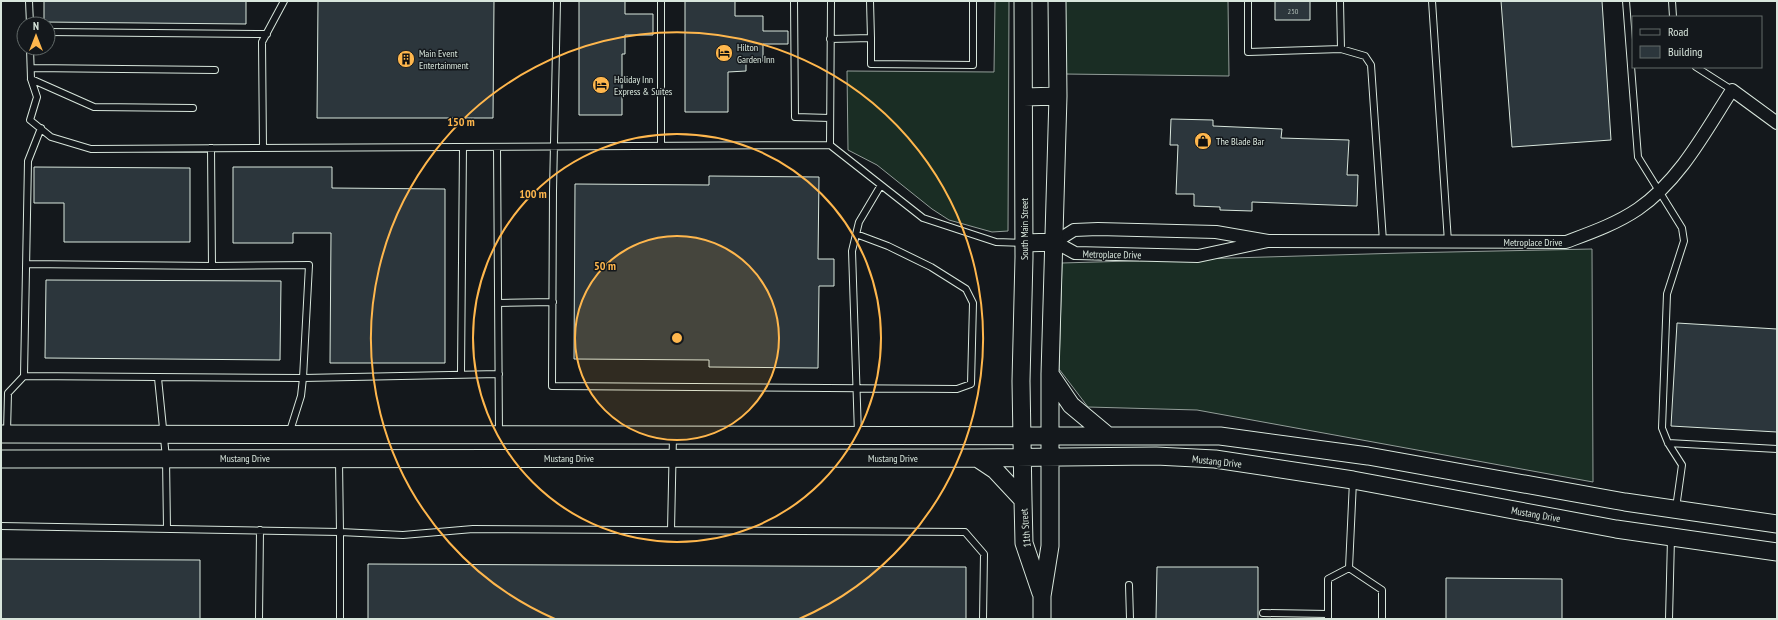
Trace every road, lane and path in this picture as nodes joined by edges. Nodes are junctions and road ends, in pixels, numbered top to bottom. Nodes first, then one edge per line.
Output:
1 (29, 1) edge
2 (284, 1) edge
3 (557, 1) edge
4 (661, 1) edge
5 (794, 1) edge
6 (831, 1) edge
7 (870, 1) edge
8 (972, 1) edge
9 (1024, 1) edge
10 (1057, 1) edge
11 (1248, 1) edge
12 (1340, 1) edge
13 (1432, 1) edge
14 (1626, 1) edge
15 (1672, 1) edge
16 (30, 16) edge
17 (1673, 16) edge
18 (56, 32) edge
19 (267, 34) junction
20 (872, 38) junction
21 (830, 39) junction
22 (1341, 50) junction
23 (30, 56) edge
24 (31, 68) junction
25 (1698, 68) edge
26 (215, 70) dead end
27 (31, 79) junction
28 (1732, 90) junction
29 (1058, 96) junction
30 (1024, 97) junction
31 (193, 108) dead end
32 (830, 118) junction
33 (1777, 123) edge
34 (40, 128) junction
35 (830, 145) junction
36 (555, 146) junction
37 (661, 146) junction
38 (463, 147) junction
39 (497, 147) junction
40 (211, 148) junction
41 (263, 148) junction
42 (881, 185) junction
43 (1660, 192) junction
44 (856, 234) junction
45 (1268, 241) junction
46 (1383, 241) junction
47 (1055, 242) junction
48 (1448, 242) junction
49 (1024, 243) junction
50 (27, 264) junction
51 (212, 266) junction
52 (553, 302) junction
53 (498, 303) junction
54 (461, 373) junction
55 (499, 374) junction
56 (1050, 374) junction
57 (24, 376) junction
58 (158, 378) junction
59 (303, 378) junction
60 (856, 388) junction
61 (4, 434) edge
62 (164, 434) junction
63 (289, 434) junction
64 (499, 434) junction
65 (673, 434) junction
66 (858, 434) junction
67 (1022, 434) junction
68 (1050, 434) junction
69 (1107, 435) junction
70 (1668, 443) junction
71 (1777, 449) edge
72 (1050, 457) junction
73 (166, 458) junction
74 (339, 458) junction
75 (500, 458) junction
76 (672, 458) junction
77 (977, 458) junction
78 (1022, 458) junction
79 (1, 459) edge
80 (1353, 480) junction
81 (1023, 500) junction
82 (1676, 510) junction
83 (1777, 524) edge
84 (1, 526) edge
85 (167, 529) junction
86 (260, 530) junction
87 (672, 530) junction
88 (340, 532) junction
89 (1671, 536) junction
90 (1777, 552) edge
91 (1349, 568) junction
92 (1129, 585) dead end
93 (1042, 596) junction
94 (1263, 613) dead end
95 (1328, 616) edge
96 (259, 619) edge
97 (340, 619) edge
98 (983, 619) edge
99 (1042, 619) edge
100 (1130, 619) edge
101 (1382, 619) edge
102 (1670, 619) edge

1 - 16 lane
2 - 19 lane
3 - 36 lane
4 - 37 lane
5 - 32 lane
6 - 21 lane
7 - 20 lane
8 - 20 lane
9 - 30 main road, South Main Street
10 - 29 main road
11 - 22 lane
12 - 22 lane
13 - 48 lane
14 - 43 lane
15 - 17 lane
18 - 19 lane
19 - 41 lane
20 - 21 lane
21 - 32 lane
22 - 46 lane
23 - 24 lane
24 - 26 lane
24 - 27 lane
25 - 28 lane
27 - 31 lane
27 - 34 lane
28 - 33 street
28 - 43 street, Metroplace Drive
29 - 30 main road
29 - 47 main road
30 - 49 main road, South Main Street
32 - 35 lane
34 - 40 lane
34 - 50 lane
35 - 37 lane
35 - 42 lane
36 - 37 lane
36 - 39 lane
36 - 52 lane
38 - 39 lane
38 - 41 lane
38 - 54 lane
39 - 53 lane
40 - 41 lane
40 - 51 lane
42 - 44 lane
42 - 49 lane
43 - 48 street, Metroplace Drive
43 - 70 lane
44 - 60 lane
44 - 60 lane
45 - 46 street, Metroplace Drive
45 - 47 street, Metroplace Drive
45 - 47 street, Metroplace Drive
46 - 48 street, Metroplace Drive
47 - 49 main road
47 - 56 main road
49 - 67 main road, South Main Street
50 - 51 lane
50 - 57 lane
51 - 59 lane
52 - 53 lane
52 - 60 lane
53 - 55 lane
54 - 55 lane
54 - 59 lane
55 - 64 lane
56 - 68 main road
56 - 69 main road
57 - 58 lane
57 - 61 lane
58 - 59 lane
58 - 62 lane
59 - 63 lane
60 - 66 lane
61 - 62 main road
62 - 63 main road
62 - 73 lane
63 - 64 main road
64 - 65 main road
64 - 75 main road
65 - 66 main road
65 - 76 lane
66 - 67 main road
67 - 68 main road
67 - 78 main road, South Main Street
68 - 69 main road
68 - 72 main road
69 - 82 main road
70 - 71 lane
70 - 82 lane
72 - 78 main road, Mustang Drive
72 - 80 main road, Mustang Drive
72 - 93 main road, 11th Street
73 - 74 main road, Mustang Drive
73 - 79 main road, Mustang Drive
73 - 85 lane
74 - 75 main road, Mustang Drive
74 - 88 lane
75 - 76 main road, Mustang Drive
76 - 77 main road, Mustang Drive
76 - 87 lane
77 - 78 main road, Mustang Drive
77 - 81 main road
78 - 81 main road, 11th Street
80 - 89 main road, Mustang Drive
80 - 91 lane
81 - 93 main road, 11th Street
82 - 83 main road
82 - 89 main road
84 - 85 lane
85 - 86 lane
86 - 88 lane
86 - 96 lane
87 - 88 lane
87 - 98 lane
88 - 97 lane
89 - 90 main road, Mustang Drive
89 - 102 lane
91 - 95 lane
91 - 101 lane
92 - 100 lane
93 - 99 main road, 11th Street
94 - 95 lane

